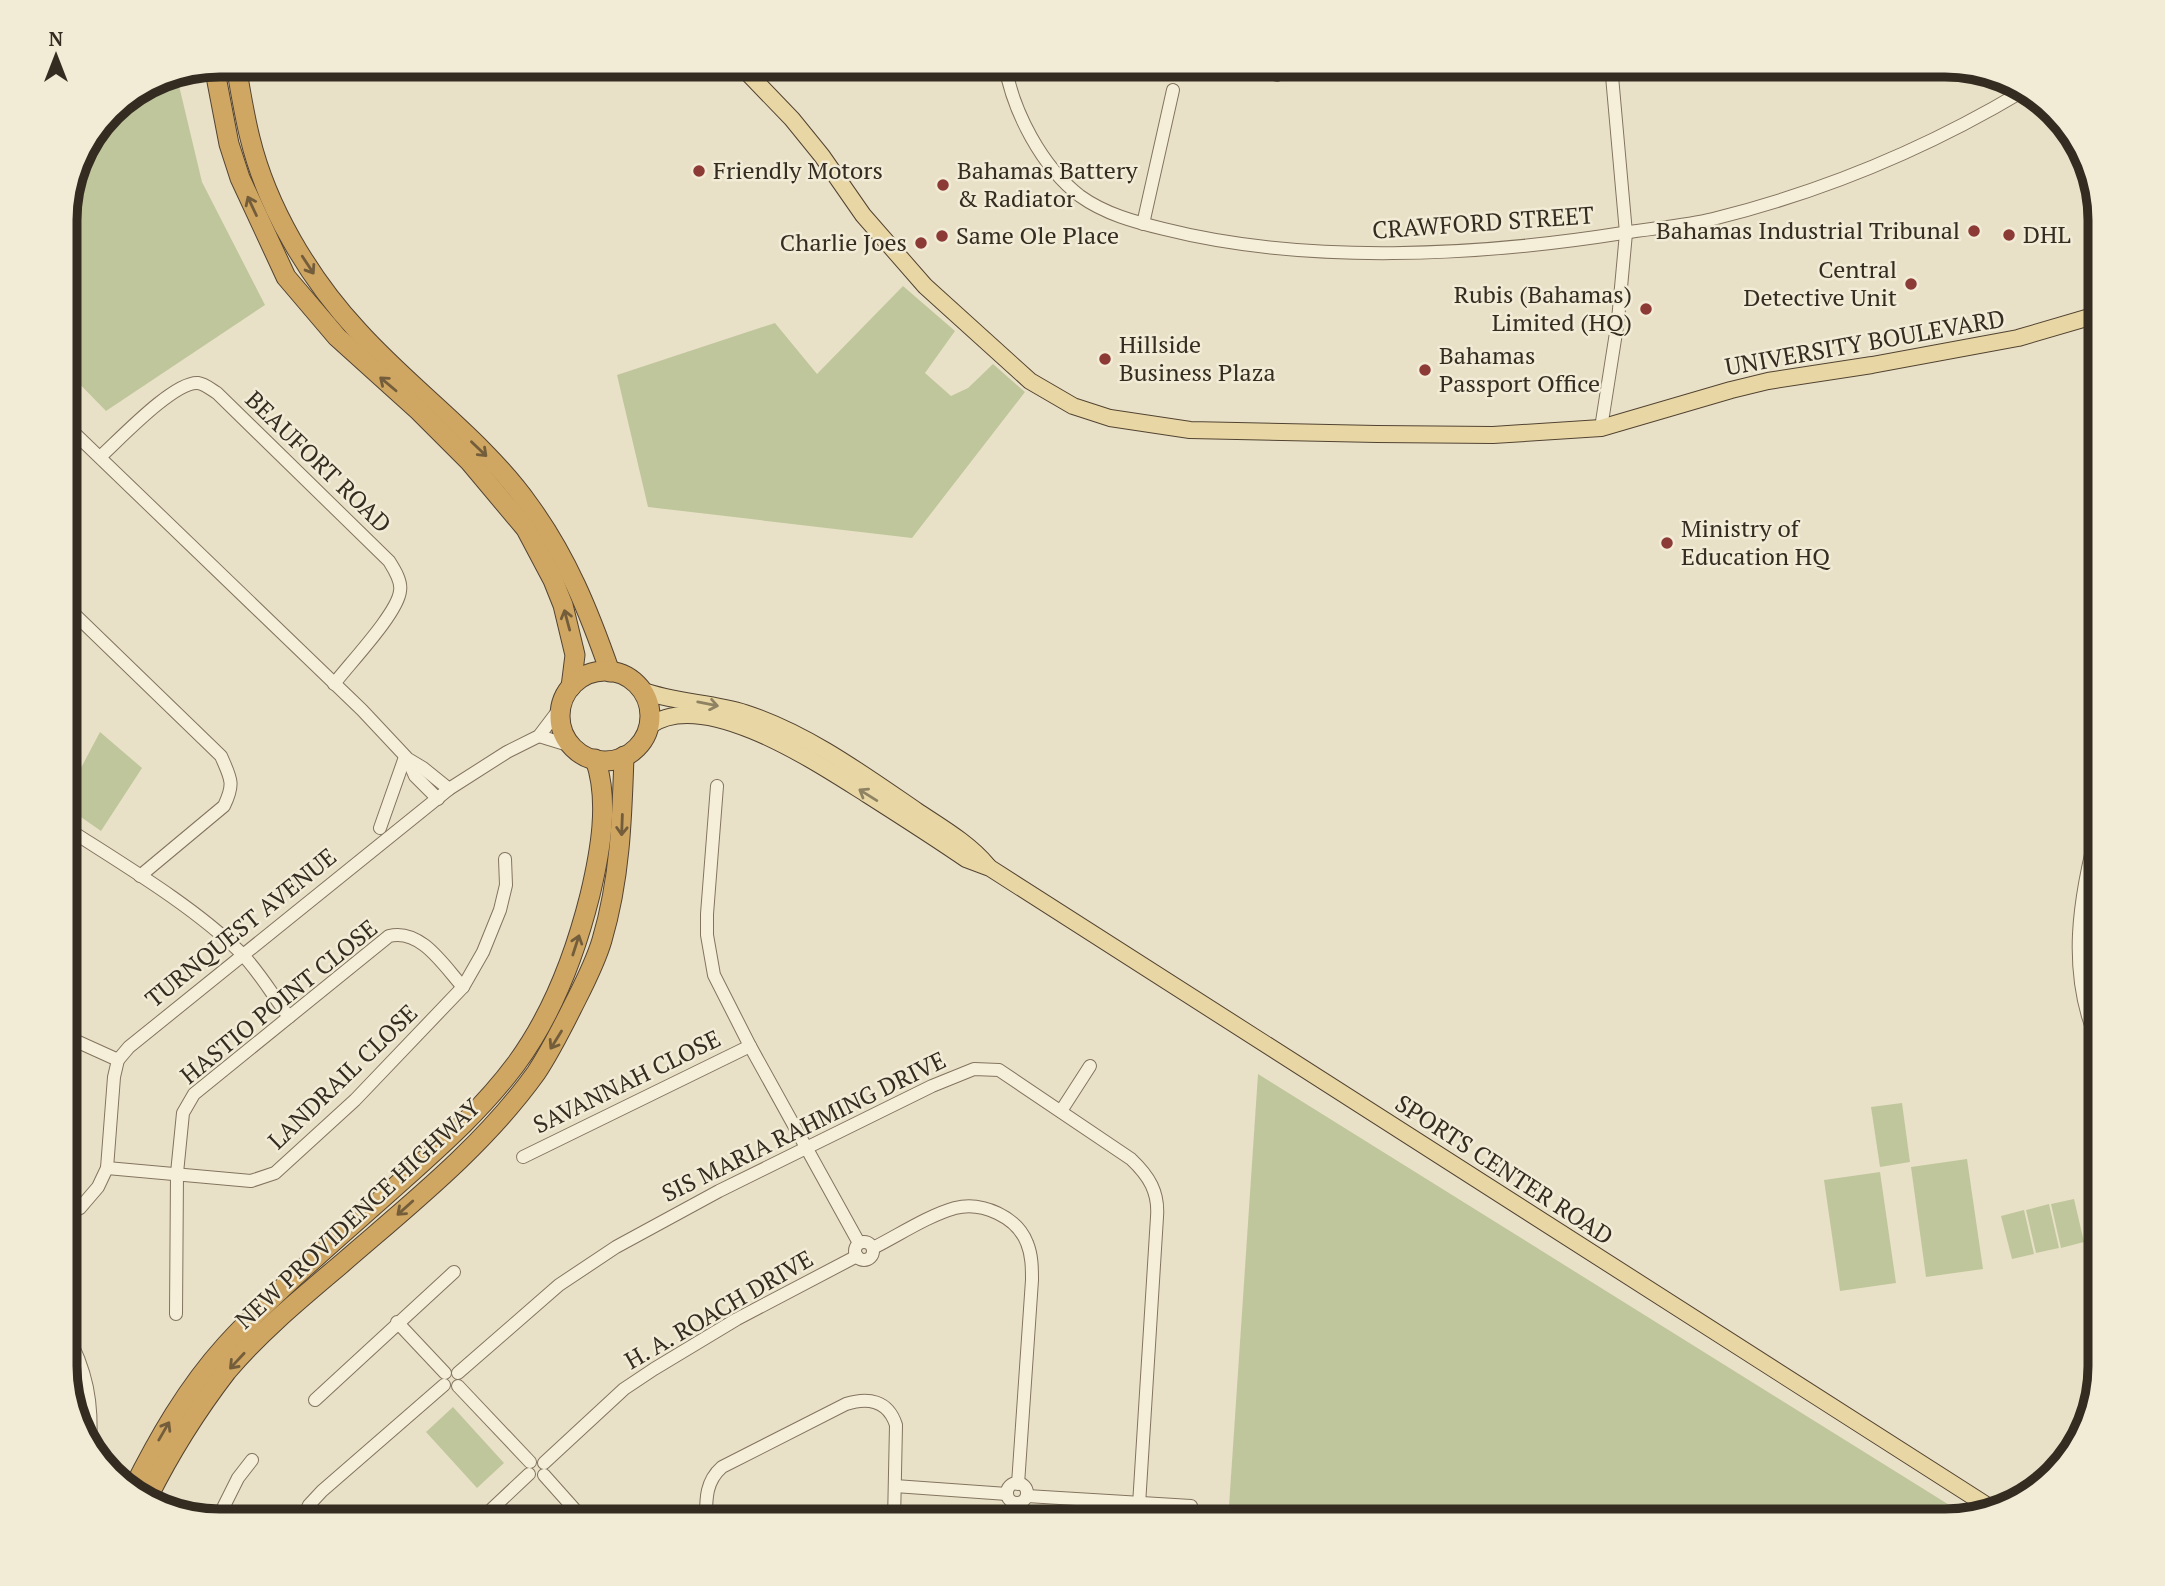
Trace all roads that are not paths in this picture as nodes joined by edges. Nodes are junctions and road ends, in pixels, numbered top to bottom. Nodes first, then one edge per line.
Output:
1 (216, 77) edge
2 (238, 77) edge
3 (752, 77) edge
4 (1009, 77) edge
5 (1612, 77) edge
6 (1173, 90) dead end
7 (2015, 95) edge
8 (1143, 224) junction
9 (1626, 233) junction
10 (2088, 318) edge
11 (1601, 428) junction
12 (77, 435) edge
13 (100, 457) junction
14 (77, 617) edge
15 (610, 672) junction
16 (334, 684) junction
17 (571, 688) junction
18 (641, 690) junction
19 (561, 707) junction
20 (649, 726) junction
21 (539, 736) junction
22 (576, 750) junction
23 (624, 756) junction
24 (406, 758) junction
25 (595, 759) junction
26 (717, 786) dead end
27 (449, 789) junction
28 (438, 799) junction
29 (380, 828) dead end
30 (77, 835) edge
31 (505, 859) dead end
32 (990, 868) junction
33 (2088, 873) edge
34 (140, 876) junction
35 (242, 954) junction
36 (463, 987) junction
37 (2088, 1013) edge
38 (289, 1017) junction
39 (77, 1041) edge
40 (750, 1046) junction
41 (118, 1060) junction
42 (1090, 1066) dead end
43 (1061, 1111) junction
44 (807, 1148) junction
45 (523, 1157) dead end
46 (107, 1168) junction
47 (177, 1173) junction
48 (77, 1210) edge
49 (858, 1250) junction
50 (454, 1272) dead end
51 (176, 1314) dead end
52 (397, 1322) junction
53 (77, 1352) edge
54 (451, 1379) junction
55 (315, 1400) dead end
56 (90, 1425) edge
57 (252, 1460) dead end
58 (529, 1468) junction
59 (544, 1469) junction
60 (137, 1482) edge
61 (1018, 1483) junction
62 (895, 1486) junction
63 (152, 1491) edge
64 (1007, 1494) junction
65 (1022, 1500) junction
66 (1139, 1503) junction
67 (1983, 1503) edge
68 (1191, 1506) dead end
69 (222, 1509) edge
70 (307, 1509) edge
71 (490, 1509) edge
72 (576, 1509) edge
73 (707, 1509) edge
74 (894, 1509) edge
75 (1019, 1509) edge
76 (1139, 1509) edge

17 -> 1 highway
2 -> 15 highway
3 - 11 main road, UNIVERSITY BOULEVARD
4 - 8 street, CRAWFORD STREET
5 - 9 street
6 - 8 street
7 - 9 street, CRAWFORD STREET
8 - 9 street, CRAWFORD STREET
9 - 11 street
10 - 11 main road, UNIVERSITY BOULEVARD
12 - 13 street
13 - 16 street
13 - 16 street, BEAUFORT ROAD
14 - 34 street
15 - 17 highway
15 - 18 highway
16 - 24 street
17 - 19 highway
18 - 20 highway
18 -> 32 main road, SPORTS CENTER ROAD
19 - 21 street
19 - 22 highway
20 - 23 highway
32 -> 20 main road, SPORTS CENTER ROAD
21 - 22 street
21 - 27 street, TURNQUEST AVENUE
22 - 25 highway
23 - 25 highway
23 -> 63 highway, NEW PROVIDENCE HIGHWAY
24 - 27 street
24 - 28 street
24 - 29 street
60 -> 25 highway, NEW PROVIDENCE HIGHWAY
26 - 40 street
27 - 28 street, TURNQUEST AVENUE
28 - 35 street, TURNQUEST AVENUE
30 - 34 street
31 - 36 street, LANDRAIL CLOSE
32 - 67 main road, SPORTS CENTER ROAD
33 - 37 street
34 - 35 street
35 - 38 street
35 - 41 street, TURNQUEST AVENUE
36 - 38 street, HASTIO POINT CLOSE
36 - 47 street, LANDRAIL CLOSE
38 - 47 street, HASTIO POINT CLOSE
39 - 41 street
40 - 44 street
40 - 45 street, SAVANNAH CLOSE
41 - 46 street
42 - 43 street
43 - 44 street, SIS MARIA RAHMING DRIVE
43 - 66 street, SIS MARIA RAHMING DRIVE
44 - 49 street
44 - 54 street, SIS MARIA RAHMING DRIVE
46 - 47 street, LANDRAIL CLOSE
46 - 48 street
47 - 51 street, HASTIO POINT CLOSE
49 - 59 street, H. A. ROACH DRIVE
49 - 61 street
50 - 52 street
52 - 54 street
52 - 55 street
53 - 56 street
54 - 58 street
54 - 70 street, SIS MARIA RAHMING DRIVE
57 - 69 street
58 - 59 street
58 - 71 street
59 - 72 street
61 - 64 street
61 - 65 street
62 - 64 street
62 - 73 street
62 - 74 street
64 - 65 street
65 - 66 street
65 - 75 street
66 - 68 street
66 - 76 street, SIS MARIA RAHMING DRIVE

